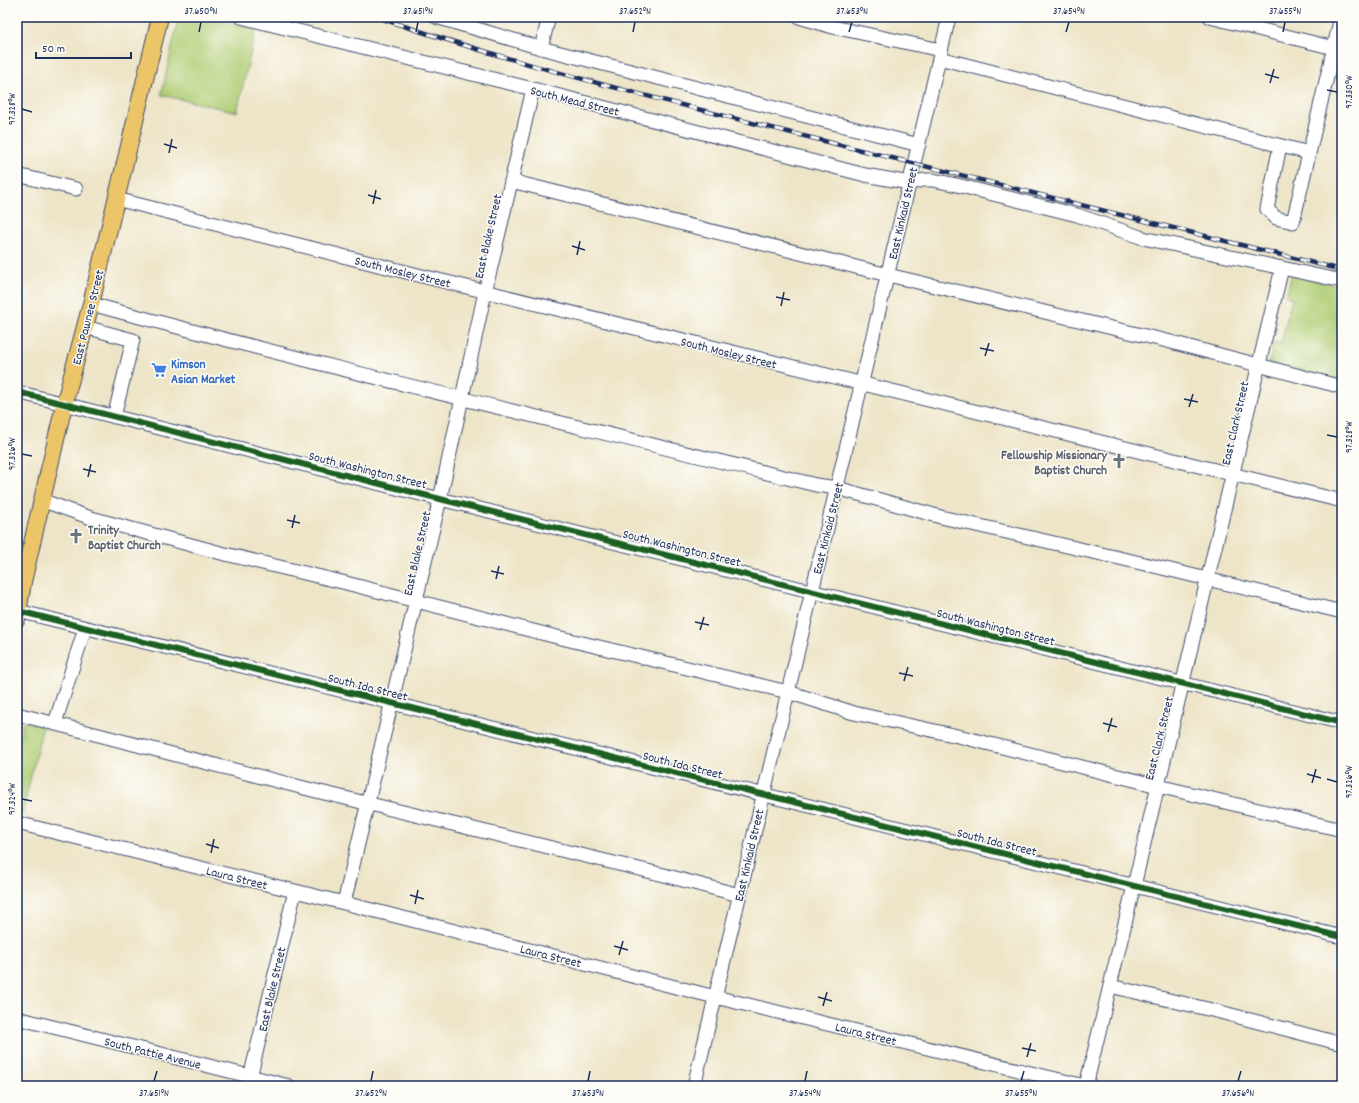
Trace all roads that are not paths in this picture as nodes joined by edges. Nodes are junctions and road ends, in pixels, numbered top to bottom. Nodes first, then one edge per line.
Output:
1 (160, 17) edge
2 (241, 17) edge
3 (436, 17) edge
4 (548, 17) edge
5 (799, 17) edge
6 (949, 17) edge
7 (1210, 17) edge
8 (1341, 17) edge
9 (541, 48) junction
10 (1338, 48) edge
11 (940, 54) junction
12 (533, 89) junction
13 (919, 145) junction
14 (1280, 146) junction
15 (1309, 153) junction
16 (17, 175) edge
17 (511, 181) junction
18 (910, 182) junction
19 (76, 189) dead end
20 (116, 198) junction
21 (1281, 273) junction
22 (888, 276) junction
23 (1342, 281) edge
24 (485, 292) junction
25 (91, 304) junction
26 (84, 327) junction
27 (1259, 366) junction
28 (862, 384) junction
29 (1342, 387) edge
30 (17, 392) edge
31 (462, 399) junction
32 (64, 404) junction
33 (114, 417) junction
34 (1233, 474) junction
35 (837, 488) junction
36 (440, 498) junction
37 (41, 500) junction
38 (1342, 501) edge
39 (1208, 579) junction
40 (812, 591) junction
41 (416, 602) junction
42 (1342, 612) edge
43 (18, 615) edge
44 (85, 628) junction
45 (1182, 683) junction
46 (788, 692) junction
47 (392, 703) junction
48 (17, 714) edge
49 (55, 723) junction
50 (1342, 723) edge
51 (1158, 786) junction
52 (763, 795) junction
53 (368, 803) junction
54 (17, 823) edge
55 (1342, 830) edge
56 (1134, 886) junction
57 (295, 891) junction
58 (739, 895) junction
59 (344, 903) junction
60 (1342, 937) edge
61 (1110, 986) junction
62 (715, 997) junction
63 (17, 1018) edge
64 (1342, 1044) edge
65 (249, 1081) edge
66 (289, 1086) edge
67 (694, 1086) edge
68 (1086, 1086) edge

1 - 20 main road, East Pawnee Street
2 - 12 street, South Mead Street
3 - 9 street
4 - 9 street
5 - 11 street
6 - 11 street, East Kinkaid Street
7 - 10 street
8 - 10 street
9 - 13 street
10 - 15 street
11 - 13 street, East Kinkaid Street
11 - 14 street
12 - 17 street, East Blake Street
12 - 18 street, South Mead Street
13 - 18 street, East Kinkaid Street
14 - 15 street
14 - 15 street
16 - 19 street
17 - 22 street
17 - 24 street, East Blake Street
18 - 21 street, South Mead Street
18 - 22 street, East Kinkaid Street
20 - 24 street, South Mosley Street
20 - 25 main road, East Pawnee Street
21 - 23 street, South Mead Street
21 - 27 street, East Clark Street
22 - 27 street
22 - 28 street, East Kinkaid Street
24 - 28 street, South Mosley Street
24 - 31 street, East Blake Street
25 - 26 main road, East Pawnee Street
25 - 31 street
26 - 32 main road, East Pawnee Street
26 - 33 street
27 - 29 street
27 - 34 street, East Clark Street
28 - 34 street, South Mosley Street
28 - 35 street, East Kinkaid Street
30 - 32 street, South Washington Street
31 - 35 street
31 - 36 street, East Blake Street
32 - 33 street, South Washington Street
32 - 37 main road, East Pawnee Street
33 - 36 street, South Washington Street
34 - 38 street, South Mosley Street
34 - 39 street, East Clark Street
35 - 39 street
35 - 40 street, East Kinkaid Street
36 - 40 street, South Washington Street
36 - 41 street, East Blake Street
37 - 41 street
37 - 43 main road, East Pawnee Street
39 - 42 street
39 - 45 street, East Clark Street
40 - 45 street, South Washington Street
40 - 46 street, East Kinkaid Street
41 - 46 street
41 - 47 street, East Blake Street
43 - 44 street, South Ida Street
44 - 47 street, South Ida Street
44 - 49 street
45 - 50 street, South Washington Street
45 - 51 street, East Clark Street
46 - 51 street
46 - 52 street, East Kinkaid Street
47 - 52 street, South Ida Street
47 - 53 street, East Blake Street
48 - 49 street
49 - 53 street
51 - 55 street
51 - 56 street, East Clark Street
52 - 56 street, South Ida Street
52 - 58 street, East Kinkaid Street
53 - 58 street
53 - 59 street, East Blake Street
54 - 57 street, Laura Street
56 - 60 street, South Ida Street
56 - 61 street, East Clark Street
57 - 59 street, Laura Street
57 - 65 street, East Blake Street
58 - 62 street, East Kinkaid Street
59 - 62 street, Laura Street
61 - 64 street
61 - 68 street, East Clark Street
62 - 67 street, East Kinkaid Street
62 - 68 street, Laura Street
63 - 65 street, South Pattie Avenue
65 - 66 street, South Pattie Avenue

